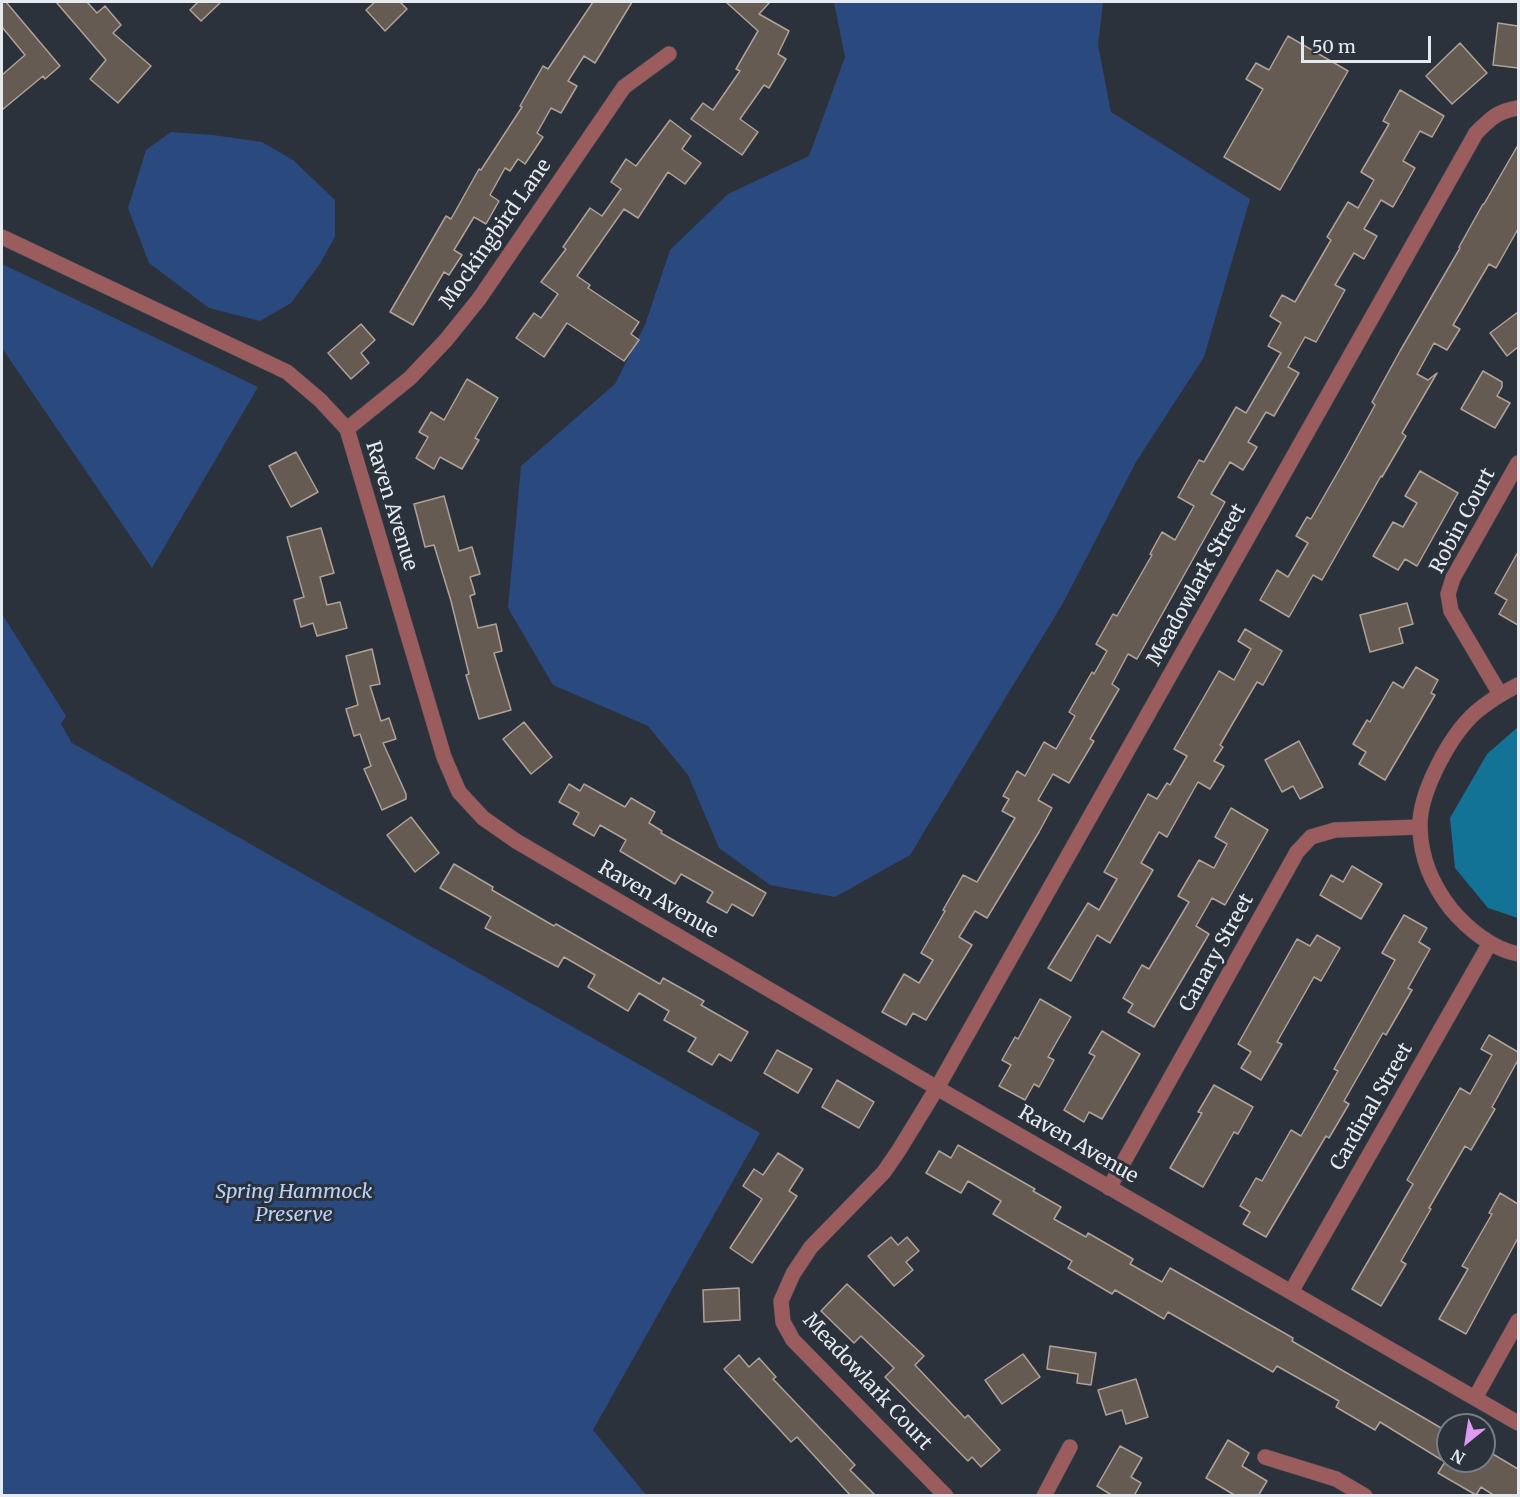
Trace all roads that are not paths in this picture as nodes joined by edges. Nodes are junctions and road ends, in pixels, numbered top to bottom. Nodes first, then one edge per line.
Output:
1 (669, 54) dead end
2 (1511, 110) edge
3 (2, 237) edge
4 (347, 429) junction
5 (1518, 463) edge
6 (1518, 685) edge
7 (1500, 694) junction
8 (1419, 827) junction
9 (1490, 942) junction
10 (1518, 954) edge
11 (937, 1088) junction
12 (1109, 1188) junction
13 (1291, 1292) junction
14 (1518, 1321) edge
15 (1475, 1398) junction
16 (1518, 1423) edge
17 (1070, 1447) dead end
18 (1265, 1457) dead end
19 (946, 1496) edge
20 (1044, 1496) edge
21 (1365, 1496) edge

1 - 4 street, Mockingbird Lane
2 - 11 street, Meadowlark Street
3 - 4 street, Raven Avenue
4 - 11 street, Raven Avenue
5 - 7 street, Robin Court
6 - 7 street
7 - 8 street
8 - 9 street
8 - 12 street, Canary Street
9 - 10 street
9 - 13 street, Cardinal Street
11 - 12 street, Raven Avenue
11 - 19 street, Meadowlark Court
12 - 13 street, Raven Avenue
13 - 15 street, Raven Avenue
14 - 15 street
15 - 16 street, Raven Avenue
17 - 20 street
18 - 21 street

